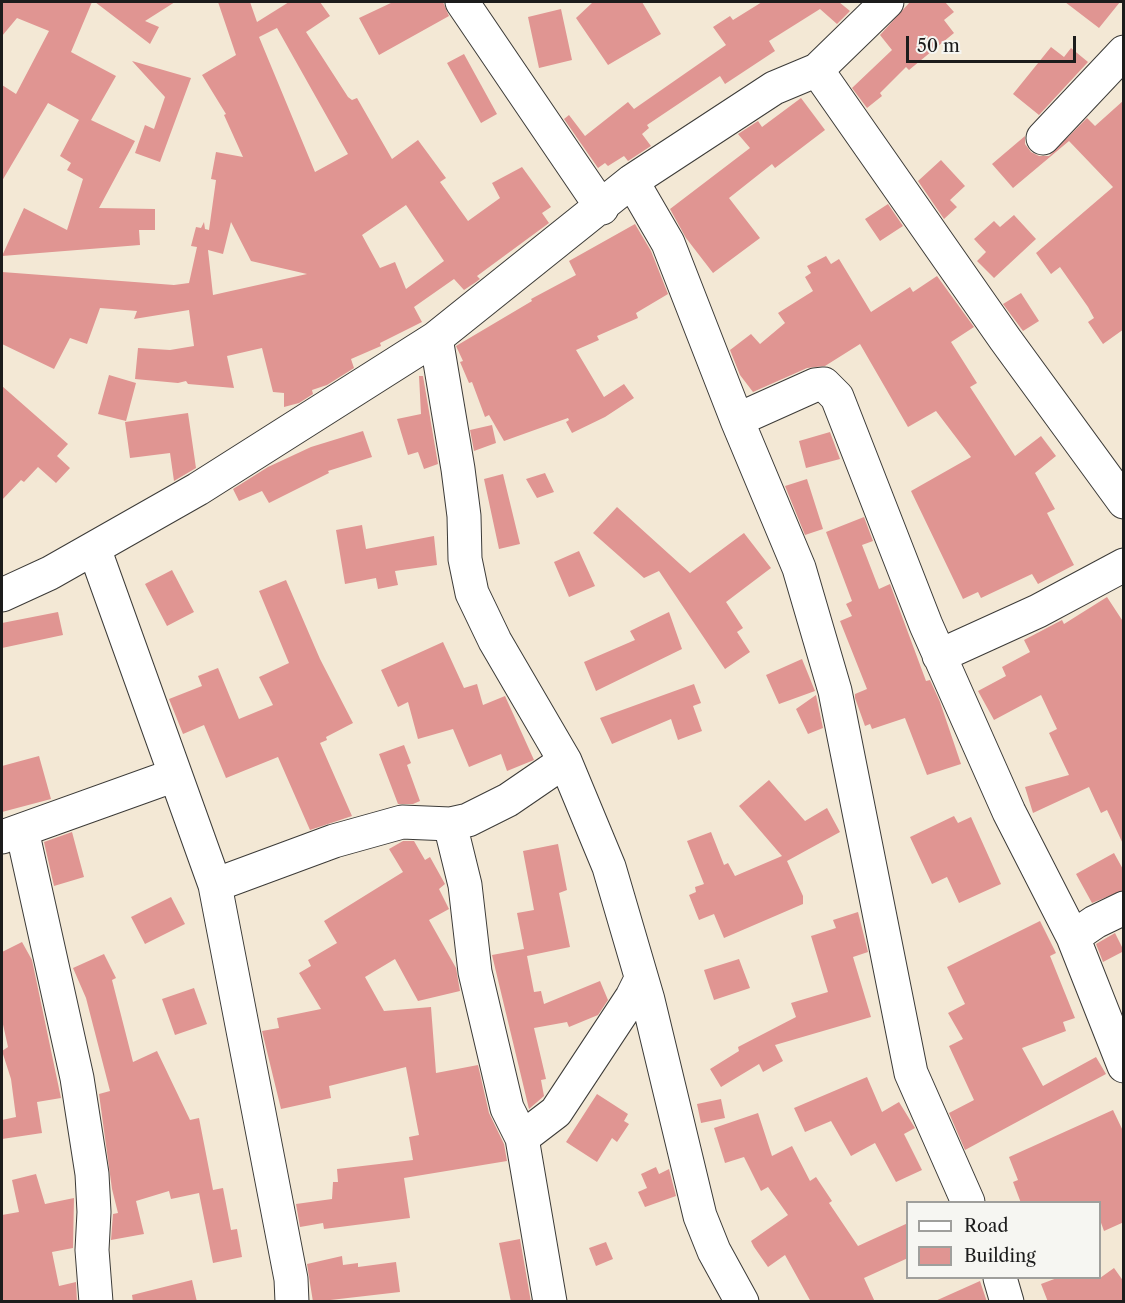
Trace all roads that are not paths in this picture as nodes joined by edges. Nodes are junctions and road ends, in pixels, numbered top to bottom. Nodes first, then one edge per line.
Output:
1 (462, 2) edge
2 (887, 2) edge
3 (1124, 52) edge
4 (817, 70) junction
5 (1043, 138) dead end
6 (632, 181) junction
7 (602, 208) junction
8 (436, 338) junction
9 (737, 420) junction
10 (1124, 502) edge
11 (94, 548) junction
12 (1124, 565) edge
13 (2, 595) edge
14 (939, 656) junction
15 (565, 761) junction
16 (175, 775) junction
17 (450, 824) junction
18 (12, 833) edge
19 (215, 885) junction
20 (1124, 908) edge
21 (1073, 937) junction
22 (641, 979) junction
23 (1124, 1066) edge
24 (522, 1137) junction
25 (967, 1201) edge
26 (1000, 1279) edge
27 (96, 1302) edge
28 (292, 1302) edge
29 (550, 1302) edge
30 (742, 1302) edge
31 (1007, 1302) edge

1 - 7 street
2 - 4 street
3 - 5 street
4 - 6 street
4 - 10 street
6 - 7 street
6 - 9 street
7 - 8 street
8 - 11 street
8 - 15 street
9 - 14 street
9 - 25 street
11 - 13 street
11 - 16 street
12 - 14 street
14 - 21 street
15 - 17 street
15 - 22 street
16 - 18 street
16 - 19 street
17 - 19 street
17 - 24 street
18 - 27 street
19 - 28 street
20 - 21 street
21 - 23 street
22 - 24 street
22 - 30 street
24 - 29 street
26 - 31 street

